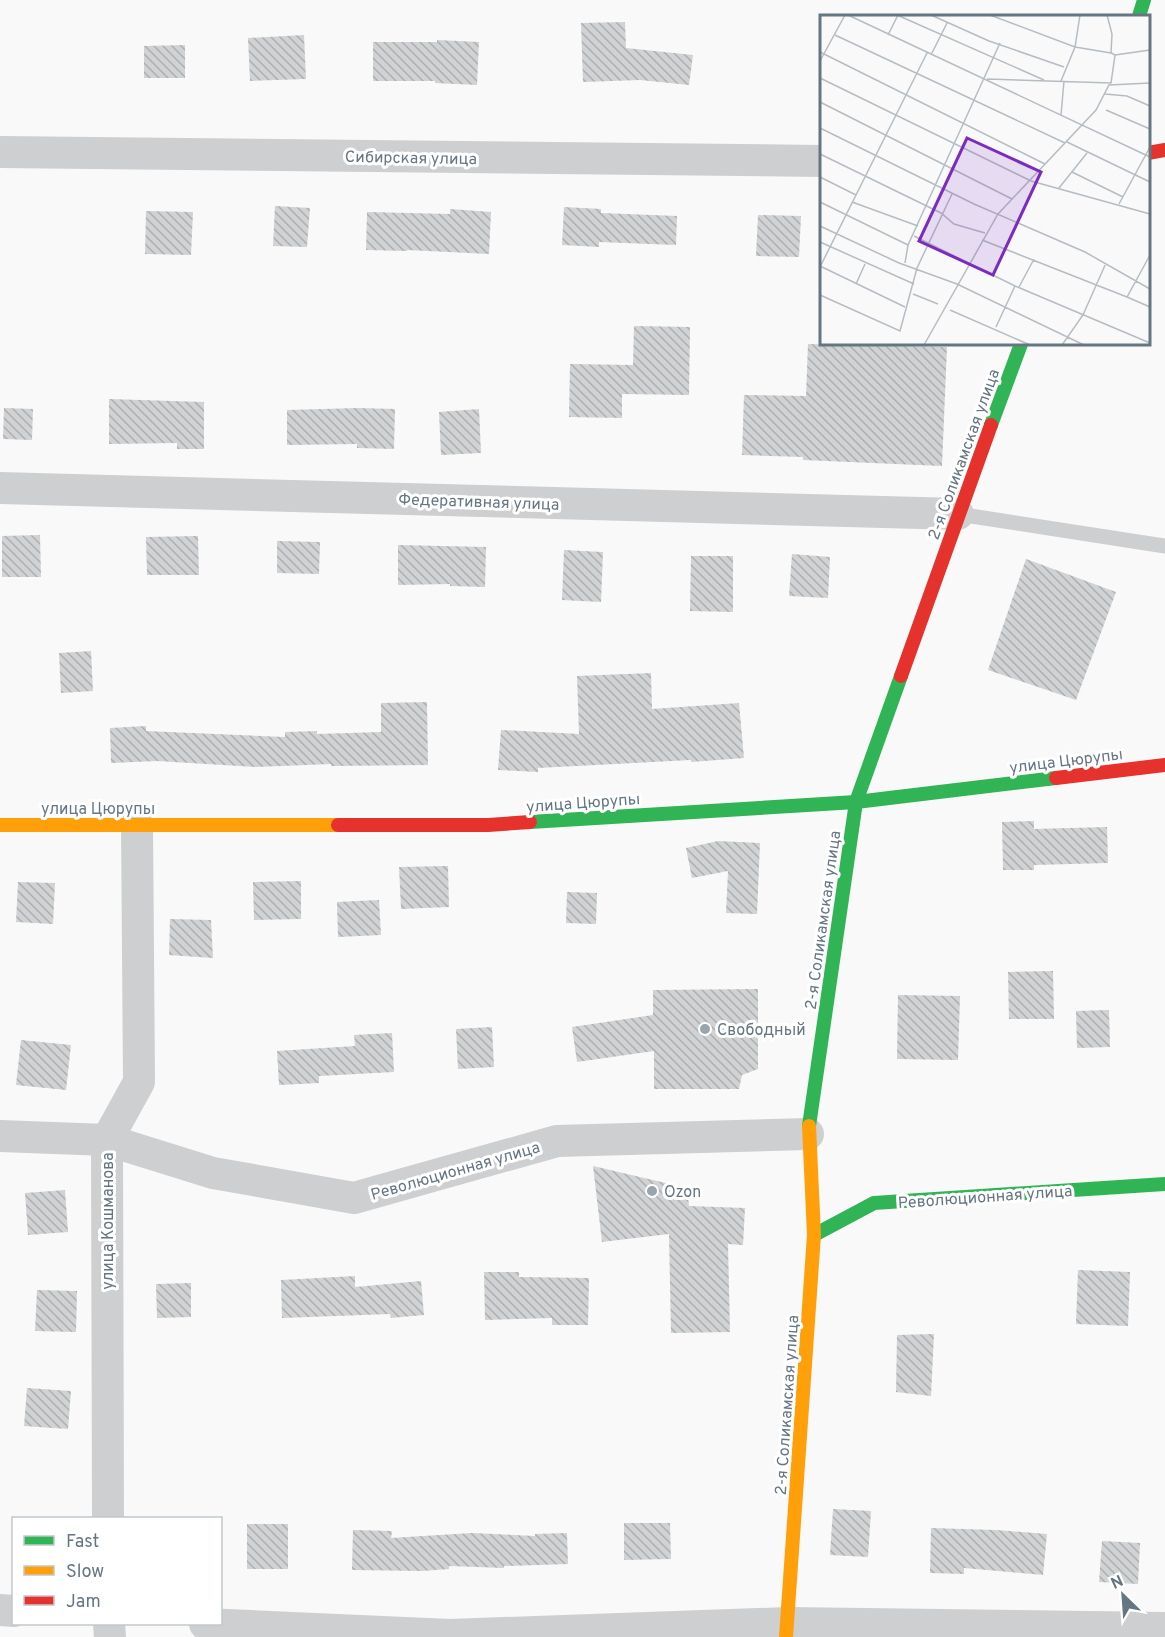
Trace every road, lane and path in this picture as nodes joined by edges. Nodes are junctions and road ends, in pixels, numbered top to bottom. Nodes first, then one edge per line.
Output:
1 (1144, 0) edge
2 (1139, 15) edge
3 (1165, 150) edge
4 (0, 152) edge
5 (1150, 153) edge
6 (820, 161) edge
7 (1022, 345) edge
8 (0, 488) edge
9 (958, 514) junction
10 (1165, 546) edge
11 (1165, 765) edge
12 (856, 802) junction
13 (137, 824) junction
14 (0, 825) edge
15 (808, 1134) junction
16 (0, 1136) edge
17 (107, 1140) junction
18 (1165, 1184) edge
19 (814, 1235) junction
20 (108, 1517) edge
21 (222, 1624) edge
22 (1165, 1628) edge
23 (787, 1630) edge

1 - 2 main road
3 - 5 main road
4 - 6 street, Сибирская улица
7 - 9 main road, 2-я Соликамская улица
8 - 9 street, Федеративная улица
9 - 10 lane
9 - 12 main road, 2-я Соликамская улица
11 - 12 main road, улица Цюрупы
12 - 13 main road, улица Цюрупы
12 - 15 main road, 2-я Соликамская улица
13 - 14 main road, улица Цюрупы
13 - 17 street, улица Кошманова
15 - 17 street, Революционная улица
15 - 19 main road, 2-я Соликамская улица
16 - 17 street, Революционная улица
17 - 20 street, улица Кошманова
18 - 19 main road, Революционная улица
19 - 23 main road, 2-я Соликамская улица
21 - 23 street
22 - 23 street

